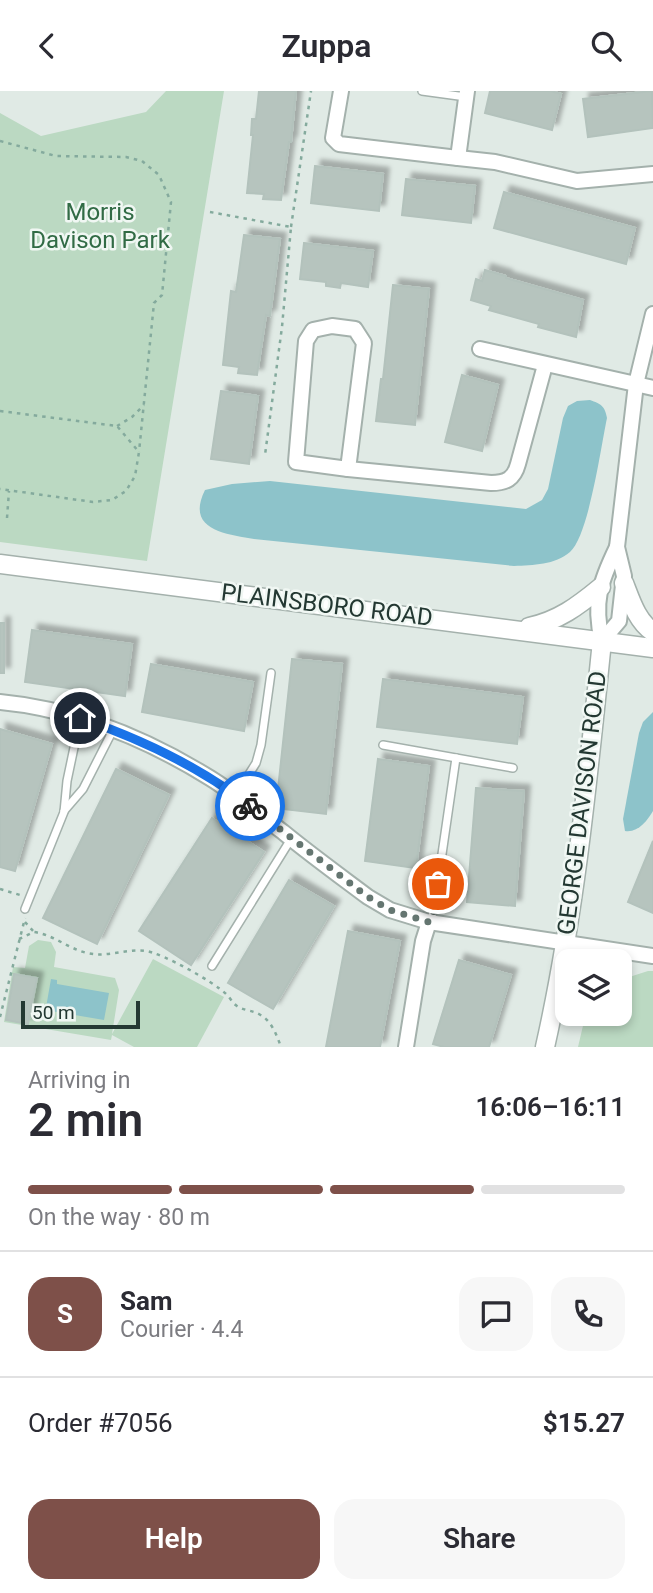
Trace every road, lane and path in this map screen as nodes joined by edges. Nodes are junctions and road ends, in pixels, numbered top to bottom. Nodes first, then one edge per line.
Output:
1 (311, 91) edge
2 (341, 91) edge
3 (422, 91) edge
4 (466, 94) edge
5 (0, 141) edge
6 (458, 158) junction
7 (653, 174) edge
8 (210, 212) dead end
9 (291, 226) junction
10 (653, 314) edge
11 (480, 349) dead end
12 (545, 365) junction
13 (636, 384) junction
14 (653, 388) edge
15 (145, 404) junction
16 (0, 411) edge
17 (117, 426) junction
18 (139, 452) junction
19 (265, 455) dead end
20 (348, 469) junction
21 (0, 489) edge
22 (9, 491) junction
23 (6, 518) dead end
24 (617, 547) junction
25 (0, 565) edge
26 (624, 583) junction
27 (601, 587) junction
28 (519, 630) junction
29 (653, 632) edge
30 (602, 641) junction
31 (653, 648) edge
32 (271, 673) dead end
33 (0, 702) edge
34 (80, 718) junction
35 (113, 730) junction
36 (383, 745) dead end
37 (456, 758) junction
38 (513, 768) dead end
39 (236, 795) junction
40 (64, 812) junction
41 (291, 839) junction
42 (0, 889) edge
43 (12, 893) dead end
44 (25, 909) joint
45 (25, 922) junction
46 (429, 922) junction
47 (34, 932) junction
48 (19, 939) junction
49 (565, 943) junction
50 (653, 956) edge
51 (212, 966) dead end
52 (0, 1017) edge
53 (281, 1047) edge
54 (407, 1047) edge
55 (545, 1047) edge

1 - 9 path
2 - 6 street
3 - 4 lane
4 - 6 street
5 - 15 path
6 - 7 street
8 - 9 path
9 - 19 path
10 - 13 street
11 - 12 street
12 - 13 street
12 - 20 street
13 - 14 street
13 - 24 street
15 - 17 path
15 - 18 path
16 - 17 path
17 - 18 path
18 - 22 path
20 - 20 street
21 - 22 path
22 - 23 path
24 - 26 street
24 - 27 street
25 - 28 street, PLAINSBORO ROAD
26 - 29 street
26 - 30 street
27 - 28 street
27 - 30 street
28 - 30 street, PLAINSBORO ROAD
30 - 31 street, PLAINSBORO ROAD
30 - 49 street, GEORGE DAVISON ROAD
32 - 39 lane
33 - 34 street
34 - 35 street
34 - 40 lane
35 - 39 street
35 - 40 lane
36 - 37 lane
37 - 38 lane
37 - 46 lane
39 - 41 street
40 - 44 lane
41 - 46 street
41 - 51 lane
42 - 43 path
44 - 45 path
45 - 47 path
45 - 48 path
46 - 49 street
46 - 54 street
47 - 48 path
47 - 53 path
48 - 52 path
49 - 50 street
49 - 55 street, GEORGE DAVISON ROAD

